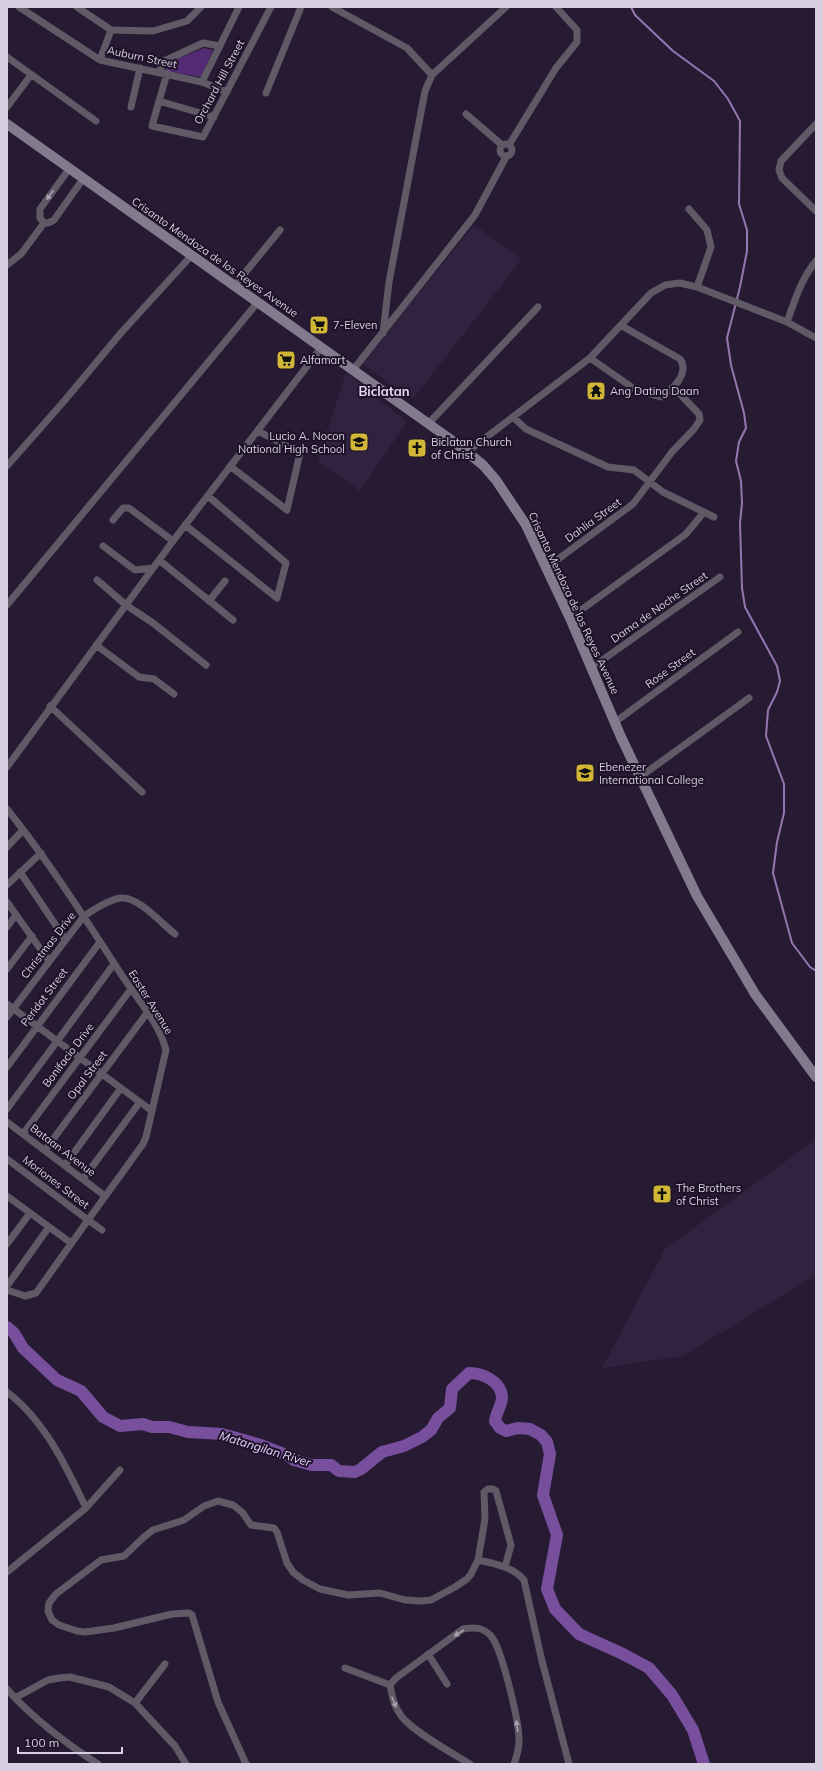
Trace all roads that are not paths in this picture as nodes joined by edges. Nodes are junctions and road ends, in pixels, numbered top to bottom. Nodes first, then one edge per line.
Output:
1 (19, 7) edge
2 (78, 7) edge
3 (201, 7) edge
4 (239, 7) edge
5 (271, 7) edge
6 (301, 7) edge
7 (332, 7) edge
8 (506, 7) edge
9 (556, 7) edge
10 (111, 30) junction
11 (220, 46) junction
12 (7, 57) edge
13 (100, 60) junction
14 (140, 68) junction
15 (159, 72) junction
16 (167, 73) junction
17 (31, 74) junction
18 (432, 75) junction
19 (202, 82) junction
20 (227, 92) junction
21 (266, 92) dead end
22 (159, 101) junction
23 (7, 107) edge
24 (131, 108) dead end
25 (466, 114) dead end
26 (214, 117) junction
27 (96, 121) dead end
28 (7, 124) edge
29 (816, 124) edge
30 (506, 145) junction
31 (69, 169) junction
32 (83, 179) junction
33 (689, 209) dead end
34 (816, 210) edge
35 (44, 223) junction
36 (280, 230) dead end
37 (192, 255) junction
38 (816, 261) edge
39 (7, 265) edge
40 (235, 285) junction
41 (698, 287) junction
42 (258, 302) junction
43 (538, 308) dead end
44 (787, 322) junction
45 (622, 326) junction
46 (382, 333) junction
47 (816, 338) edge
48 (320, 348) junction
49 (590, 358) junction
50 (353, 370) junction
51 (671, 389) junction
52 (513, 417) junction
53 (428, 424) junction
54 (258, 432) junction
55 (468, 452) junction
56 (7, 466) edge
57 (230, 466) junction
58 (648, 482) junction
59 (208, 496) junction
60 (704, 512) junction
61 (714, 517) dead end
62 (113, 520) dead end
63 (185, 525) junction
64 (173, 541) junction
65 (103, 546) dead end
66 (159, 560) junction
67 (153, 568) junction
68 (546, 568) junction
69 (720, 577) dead end
70 (98, 580) dead end
71 (225, 581) dead end
72 (210, 601) junction
73 (7, 605) edge
74 (126, 605) junction
75 (570, 618) junction
76 (233, 620) dead end
77 (738, 632) dead end
78 (96, 645) junction
79 (206, 665) dead end
80 (592, 668) junction
81 (174, 694) dead end
82 (749, 698) dead end
83 (50, 706) junction
84 (615, 722) junction
85 (7, 767) edge
86 (640, 777) junction
87 (142, 792) dead end
88 (7, 811) edge
89 (24, 830) junction
90 (7, 846) edge
91 (41, 853) junction
92 (20, 872) junction
93 (7, 885) edge
94 (7, 902) edge
95 (16, 915) junction
96 (84, 916) junction
97 (7, 927) edge
98 (175, 934) dead end
99 (32, 936) junction
100 (66, 940) junction
101 (100, 942) junction
102 (49, 961) junction
103 (114, 964) junction
104 (7, 969) edge
105 (131, 989) junction
106 (10, 1006) edge
107 (147, 1013) junction
108 (7, 1017) edge
109 (36, 1026) junction
110 (56, 1040) junction
111 (79, 1057) junction
112 (7, 1067) edge
113 (101, 1074) junction
114 (816, 1077) edge
115 (121, 1088) junction
116 (140, 1102) junction
117 (7, 1109) edge
118 (152, 1111) junction
119 (7, 1122) edge
120 (23, 1134) junction
121 (45, 1150) junction
122 (7, 1159) edge
123 (65, 1165) junction
124 (84, 1179) junction
125 (105, 1196) junction
126 (8, 1199) edge
127 (30, 1213) junction
128 (88, 1220) junction
129 (49, 1227) junction
130 (102, 1230) dead end
131 (71, 1243) junction
132 (7, 1244) edge
133 (7, 1286) edge
134 (7, 1290) edge
135 (7, 1392) edge
136 (120, 1470) dead end
137 (86, 1508) junction
138 (478, 1560) junction
139 (505, 1567) junction
140 (7, 1572) edge
141 (428, 1654) junction
142 (165, 1664) dead end
143 (345, 1668) dead end
144 (447, 1684) dead end
145 (390, 1685) junction
146 (7, 1689) edge
147 (15, 1698) junction
148 (135, 1703) junction
149 (98, 1764) edge
150 (186, 1764) edge
151 (246, 1764) edge
152 (470, 1764) edge
153 (514, 1764) edge
154 (569, 1764) edge

1 - 13 street, Auburn Street
2 - 10 street
3 - 10 street
4 - 11 street
5 - 20 street, Orchard Hill Street
6 - 21 street
7 - 18 street
8 - 18 street
9 - 30 street
10 - 13 street
11 - 15 street
11 - 19 street
12 - 17 street
13 - 14 street, Auburn Street
14 - 15 street, Auburn Street
14 - 24 street
15 - 16 street, Auburn Street
16 - 19 street, Auburn Street
16 - 22 street, Orchard Hill Street
17 - 23 street
17 - 27 street
18 - 46 street
19 - 20 street, Auburn Street
20 - 26 street, Orchard Hill Street
22 - 26 street
22 - 26 street, Orchard Hill Street
25 - 30 street
28 - 31 main road, Crisanto Mendoza de los Reyes Avenue
29 - 34 street
30 - 46 street
31 - 32 main road, Crisanto Mendoza de los Reyes Avenue
31 -> 35 street
32 - 35 street
32 - 37 main road, Crisanto Mendoza de los Reyes Avenue
33 - 41 street
35 - 39 street
36 - 40 street
37 - 40 main road, Crisanto Mendoza de los Reyes Avenue
37 - 56 street
38 - 44 street
40 - 42 main road, Crisanto Mendoza de los Reyes Avenue
41 - 44 street
41 - 45 street
42 - 48 main road, Crisanto Mendoza de los Reyes Avenue
42 - 73 street
43 - 53 street
44 - 47 street
45 - 49 street
45 - 51 street
46 - 50 street
48 - 50 main road, Crisanto Mendoza de los Reyes Avenue
48 - 54 street
49 - 51 street
49 - 52 street
50 - 53 main road, Crisanto Mendoza de los Reyes Avenue
51 - 58 street, Dahlia Street
52 - 55 street
52 - 58 street
53 - 55 main road, Crisanto Mendoza de los Reyes Avenue
54 - 57 street
54 - 57 street
55 - 68 main road, Crisanto Mendoza de los Reyes Avenue
57 - 59 street
58 - 60 street
58 - 68 street, Dahlia Street
59 - 63 street
59 - 63 street
60 - 61 street
60 - 75 street
62 - 64 street
63 - 64 street
64 - 66 street
65 - 67 street
66 - 67 street
66 - 72 street
67 - 74 street
68 - 75 main road, Crisanto Mendoza de los Reyes Avenue
69 - 80 street, Dama de Noche Street
70 - 74 street
71 - 72 street
72 - 76 street
74 - 78 street
74 - 79 street
75 - 80 main road, Crisanto Mendoza de los Reyes Avenue
77 - 84 street, Rose Street
78 - 81 street
78 - 83 street
80 - 84 main road, Crisanto Mendoza de los Reyes Avenue
82 - 86 street
83 - 85 street
83 - 87 street
84 - 86 main road, Crisanto Mendoza de los Reyes Avenue
86 - 114 main road, Crisanto Mendoza de los Reyes Avenue
88 - 89 street, Easter Avenue
89 - 90 street
89 - 91 street, Easter Avenue
91 - 92 street
91 - 96 street, Easter Avenue
92 - 93 street
92 - 100 street
94 - 95 street
95 - 97 street
95 - 99 street
96 - 98 street, Christmas Drive
96 - 100 street, Christmas Drive
96 - 101 street, Easter Avenue
99 - 102 street
99 - 104 street
100 - 102 street, Christmas Drive
101 - 103 street, Easter Avenue
101 - 109 street, Peridot Street
102 - 106 street, Christmas Drive
103 - 105 street, Easter Avenue
103 - 110 street
105 - 107 street, Easter Avenue
105 - 111 street, Bonifacio Drive
106 - 108 street, Christmas Drive
106 - 109 street
107 - 113 street, Opal Street
107 - 118 street, Easter Avenue
109 - 110 street
109 - 112 street, Peridot Street
110 - 111 street
110 - 117 street
111 - 113 street
111 - 120 street, Bonifacio Drive
113 - 115 street
113 - 121 street, Opal Street
115 - 116 street
115 - 123 street
116 - 118 street
116 - 124 street
118 - 125 street, Easter Avenue
119 - 120 street, Bataan Avenue
120 - 121 street, Bataan Avenue
121 - 123 street, Bataan Avenue
122 - 128 street, Moriones Street
123 - 124 street, Bataan Avenue
124 - 125 street, Bataan Avenue
125 - 128 street, Easter Avenue
126 - 127 street
127 - 129 street
127 - 132 street
128 - 130 street
128 - 131 street, Moriones Street
129 - 131 street
129 - 133 street
131 - 134 street, Moriones Street
135 - 137 street
136 - 137 street
137 - 140 street
138 - 139 street
138 - 139 street
138 - 151 street
139 - 154 street
141 - 144 street
141 - 145 street
153 -> 141 street
142 - 148 street
143 - 145 street
145 -> 152 street
146 - 147 street
147 - 148 street
147 - 149 street
148 - 150 street

